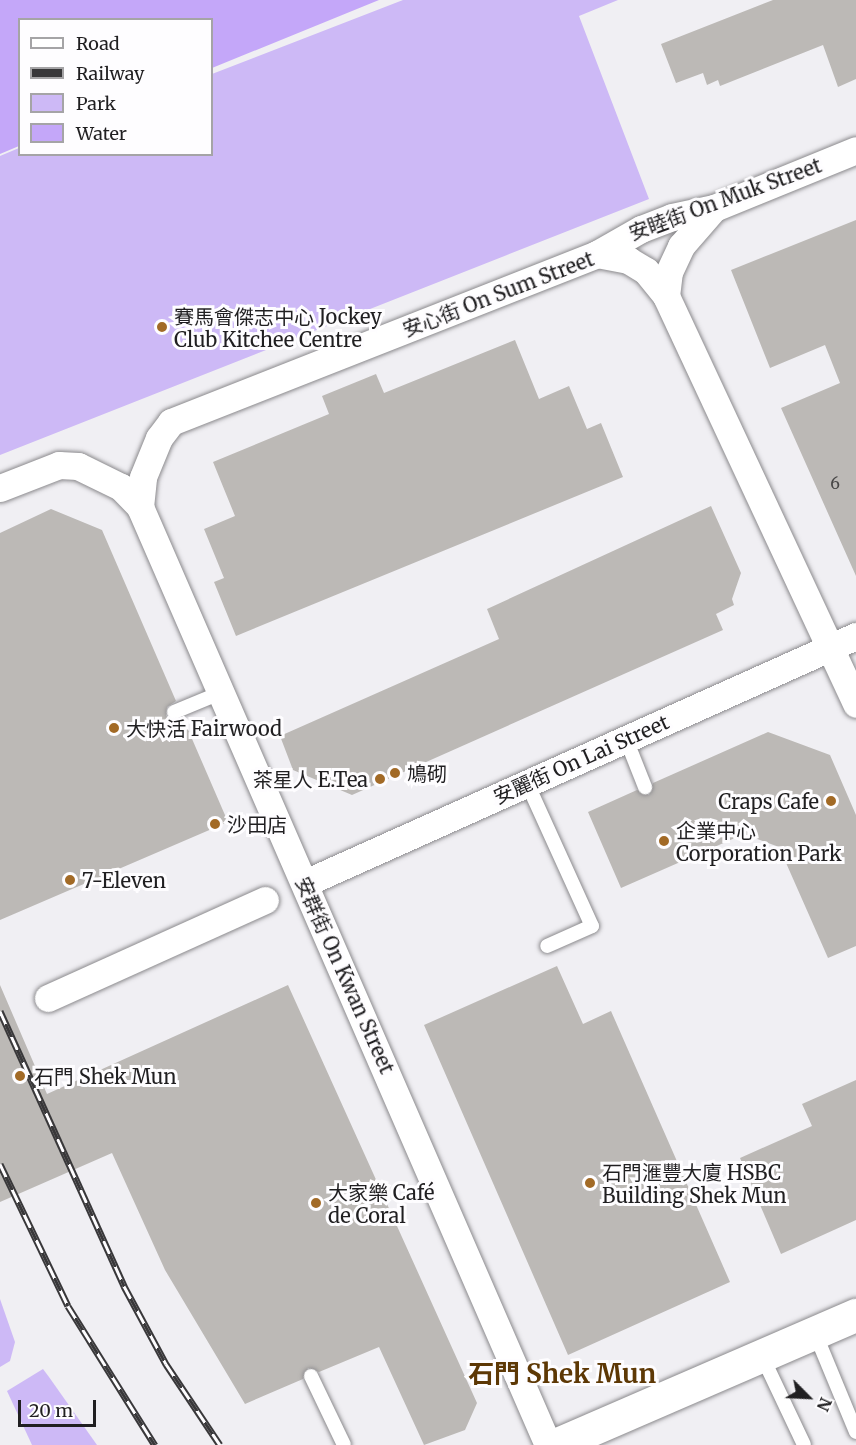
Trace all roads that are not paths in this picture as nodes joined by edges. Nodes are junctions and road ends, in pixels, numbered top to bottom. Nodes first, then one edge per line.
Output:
1 (856, 150) edge
2 (714, 208) junction
3 (597, 254) junction
4 (666, 296) junction
5 (0, 488) edge
6 (140, 507) junction
7 (856, 636) edge
8 (830, 647) junction
9 (220, 693) junction
10 (856, 704) edge
11 (174, 712) dead end
12 (626, 739) junction
13 (527, 783) junction
14 (645, 787) dead end
15 (305, 883) junction
16 (265, 900) dead end
17 (547, 946) dead end
18 (48, 998) dead end
19 (856, 1315) edge
20 (815, 1333) junction
21 (762, 1356) junction
22 (311, 1376) dead end
23 (856, 1432) edge
24 (344, 1445) edge
25 (548, 1445) edge
26 (555, 1445) edge
27 (804, 1445) edge

1 - 2 street, 安睦街 On Muk Street
2 - 3 street, 安睦街 On Muk Street
2 - 4 street
3 - 4 street, 安心街 On Sum Street
3 - 6 street, 安心街 On Sum Street
4 - 8 street, 安心街 On Sum Street
5 - 6 street
6 - 9 street, 安群街 On Kwan Street
7 - 8 street, 安麗街 On Lai Street
8 - 10 street, 安心街 On Sum Street
8 - 12 street, 安麗街 On Lai Street
9 - 11 lane
9 - 15 street, 安群街 On Kwan Street
12 - 13 street, 安麗街 On Lai Street
12 - 14 lane
13 - 15 street, 安麗街 On Lai Street
13 - 17 lane
15 - 25 street, 安群街 On Kwan Street
16 - 18 street
19 - 20 street
20 - 21 street
20 - 23 lane
21 - 26 street
21 - 27 lane
22 - 24 lane

